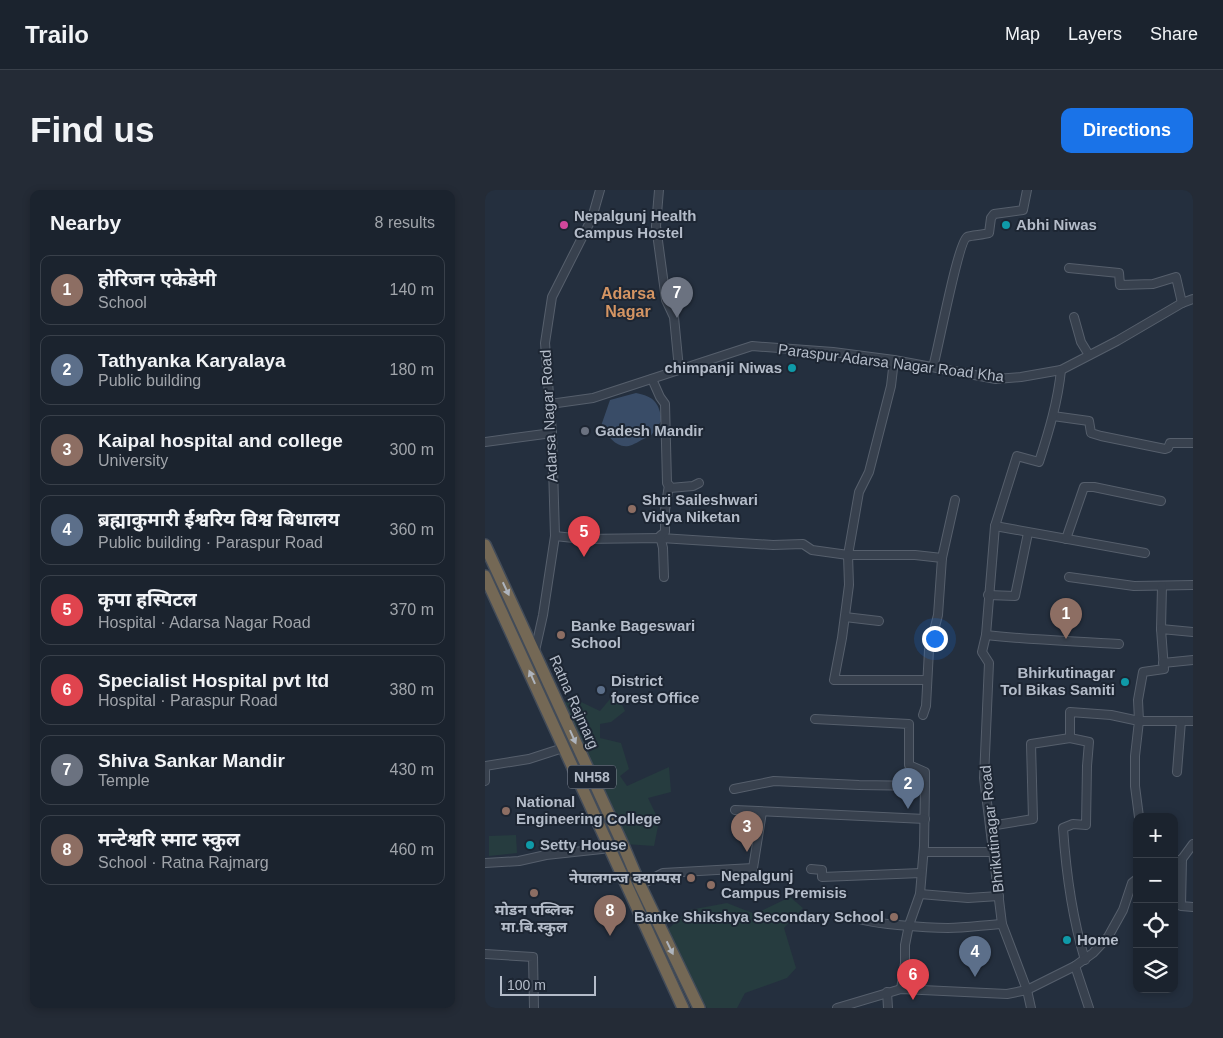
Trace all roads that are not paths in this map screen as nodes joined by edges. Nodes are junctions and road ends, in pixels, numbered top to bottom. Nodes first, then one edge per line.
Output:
1 (600, 190) edge
2 (659, 190) edge
3 (1027, 190) edge
4 (1069, 268) dead end
5 (1193, 299) edge
6 (1182, 303) junction
7 (1074, 317) dead end
8 (1089, 355) junction
9 (893, 360) junction
10 (933, 367) junction
11 (679, 370) junction
12 (1061, 370) junction
13 (652, 379) junction
14 (550, 404) junction
15 (1053, 416) junction
16 (552, 433) junction
17 (485, 442) edge
18 (1193, 442) edge
19 (699, 483) dead end
20 (669, 486) junction
21 (955, 500) dead end
22 (1161, 501) dead end
23 (995, 526) junction
24 (1028, 533) junction
25 (555, 536) junction
26 (661, 538) junction
27 (1066, 539) junction
28 (485, 545) edge
29 (1145, 553) dead end
30 (848, 555) junction
31 (942, 558) junction
32 (485, 576) edge
33 (664, 577) dead end
34 (1069, 577) dead end
35 (1193, 585) edge
36 (1161, 586) junction
37 (989, 595) junction
38 (845, 617) junction
39 (879, 621) dead end
40 (1161, 629) junction
41 (1193, 632) edge
42 (987, 635) junction
43 (1119, 644) dead end
44 (535, 651) junction
45 (1193, 660) edge
46 (1163, 663) junction
47 (927, 680) junction
48 (923, 715) dead end
49 (815, 720) dead end
50 (1193, 720) edge
51 (1139, 721) junction
52 (1181, 721) junction
53 (1070, 738) junction
54 (563, 748) junction
55 (1177, 772) dead end
56 (485, 781) edge
57 (925, 786) junction
58 (734, 789) dead end
59 (735, 810) dead end
60 (762, 812) junction
61 (1138, 813) edge
62 (925, 819) junction
63 (990, 826) junction
64 (1193, 844) edge
65 (623, 845) junction
66 (611, 848) junction
67 (924, 852) junction
68 (993, 852) junction
69 (1178, 861) edge
70 (485, 863) edge
71 (811, 869) dead end
72 (921, 873) junction
73 (1133, 882) edge
74 (640, 885) junction
75 (920, 894) junction
76 (999, 896) junction
77 (1193, 907) edge
78 (853, 916) dead end
79 (1002, 924) junction
80 (909, 925) junction
81 (485, 954) edge
82 (1085, 960) junction
83 (1075, 966) junction
84 (901, 989) junction
85 (1027, 990) junction
86 (887, 992) junction
87 (534, 1008) edge
88 (683, 1008) edge
89 (699, 1008) edge
90 (837, 1008) edge
91 (888, 1008) edge
92 (1031, 1008) edge
93 (1089, 1008) edge

1 - 14 street, Adarsa Nagar Road
2 - 11 street
3 - 10 street
4 - 6 street
5 - 6 street, Paraspur Adarsa Nagar Road Kha
6 - 8 street, Paraspur Adarsa Nagar Road Kha
7 - 8 street
8 - 12 street, Paraspur Adarsa Nagar Road Kha
9 - 10 street, Paraspur Adarsa Nagar Road Kha
9 - 11 street, Paraspur Adarsa Nagar Road Kha
9 - 30 street
10 - 12 street, Paraspur Adarsa Nagar Road Kha
11 - 13 street, Paraspur Adarsa Nagar Road Kha
12 - 15 street, Bhrikutinagar Road
13 - 14 street, Paraspur Adarsa Nagar Road Kha
13 - 20 street
14 - 16 street, Adarsa Nagar Road
15 - 18 street
15 - 23 street, Bhrikutinagar Road
16 - 17 street
16 - 25 street, Adarsa Nagar Road
19 - 20 street
20 - 26 street
21 - 31 street
22 - 27 street
23 - 24 street
23 - 37 street, Bhrikutinagar Road
24 - 27 street
24 - 37 street
25 - 26 street
25 - 44 street, Adarsa Nagar Road
26 - 30 street
26 - 33 street
27 - 29 street
28 -> 44 highway, Ratna Rajmarg / NH58
30 - 31 street
30 - 38 street
31 - 47 street
54 -> 32 highway, Ratna Rajmarg / NH58
34 - 36 street
35 - 36 street
36 - 40 street
37 - 42 street, Bhrikutinagar Road
38 - 39 street
38 - 47 street
40 - 41 street
40 - 46 street
42 - 43 street
42 - 63 street, Bhrikutinagar Road
44 -> 65 highway, Ratna Rajmarg / NH58
45 - 46 street
46 - 51 street
47 - 48 street
49 - 57 street
50 - 52 street
51 - 52 street
51 - 53 street
51 - 61 street
52 - 55 street
53 - 63 street
53 - 82 street
54 - 56 street
54 - 66 highway, Ratna Rajmarg / NH58
57 - 58 street
57 - 62 street
59 - 60 street
60 - 62 street
60 - 74 street
62 - 67 street
63 - 68 street, Bhrikutinagar Road
64 - 69 street
65 - 66 street
65 - 74 highway, Ratna Rajmarg / NH58
66 - 70 street
66 - 88 highway, Ratna Rajmarg / NH58
67 - 68 street
67 - 72 street
68 - 76 street, Bhrikutinagar Road
69 - 77 street
71 - 72 street
72 - 75 street
73 - 82 street
74 -> 89 highway, Ratna Rajmarg / NH58
75 - 76 street
75 - 80 street
76 - 79 street, Bhrikutinagar Road
78 - 80 street
79 - 80 street
79 - 85 street, Bhrikutinagar Road
80 - 84 street
81 - 87 street
82 - 83 street
83 - 85 street
83 - 93 street
84 - 85 street
84 - 86 street
85 - 92 street, Bhrikutinagar Road
86 - 90 street
86 - 91 street

